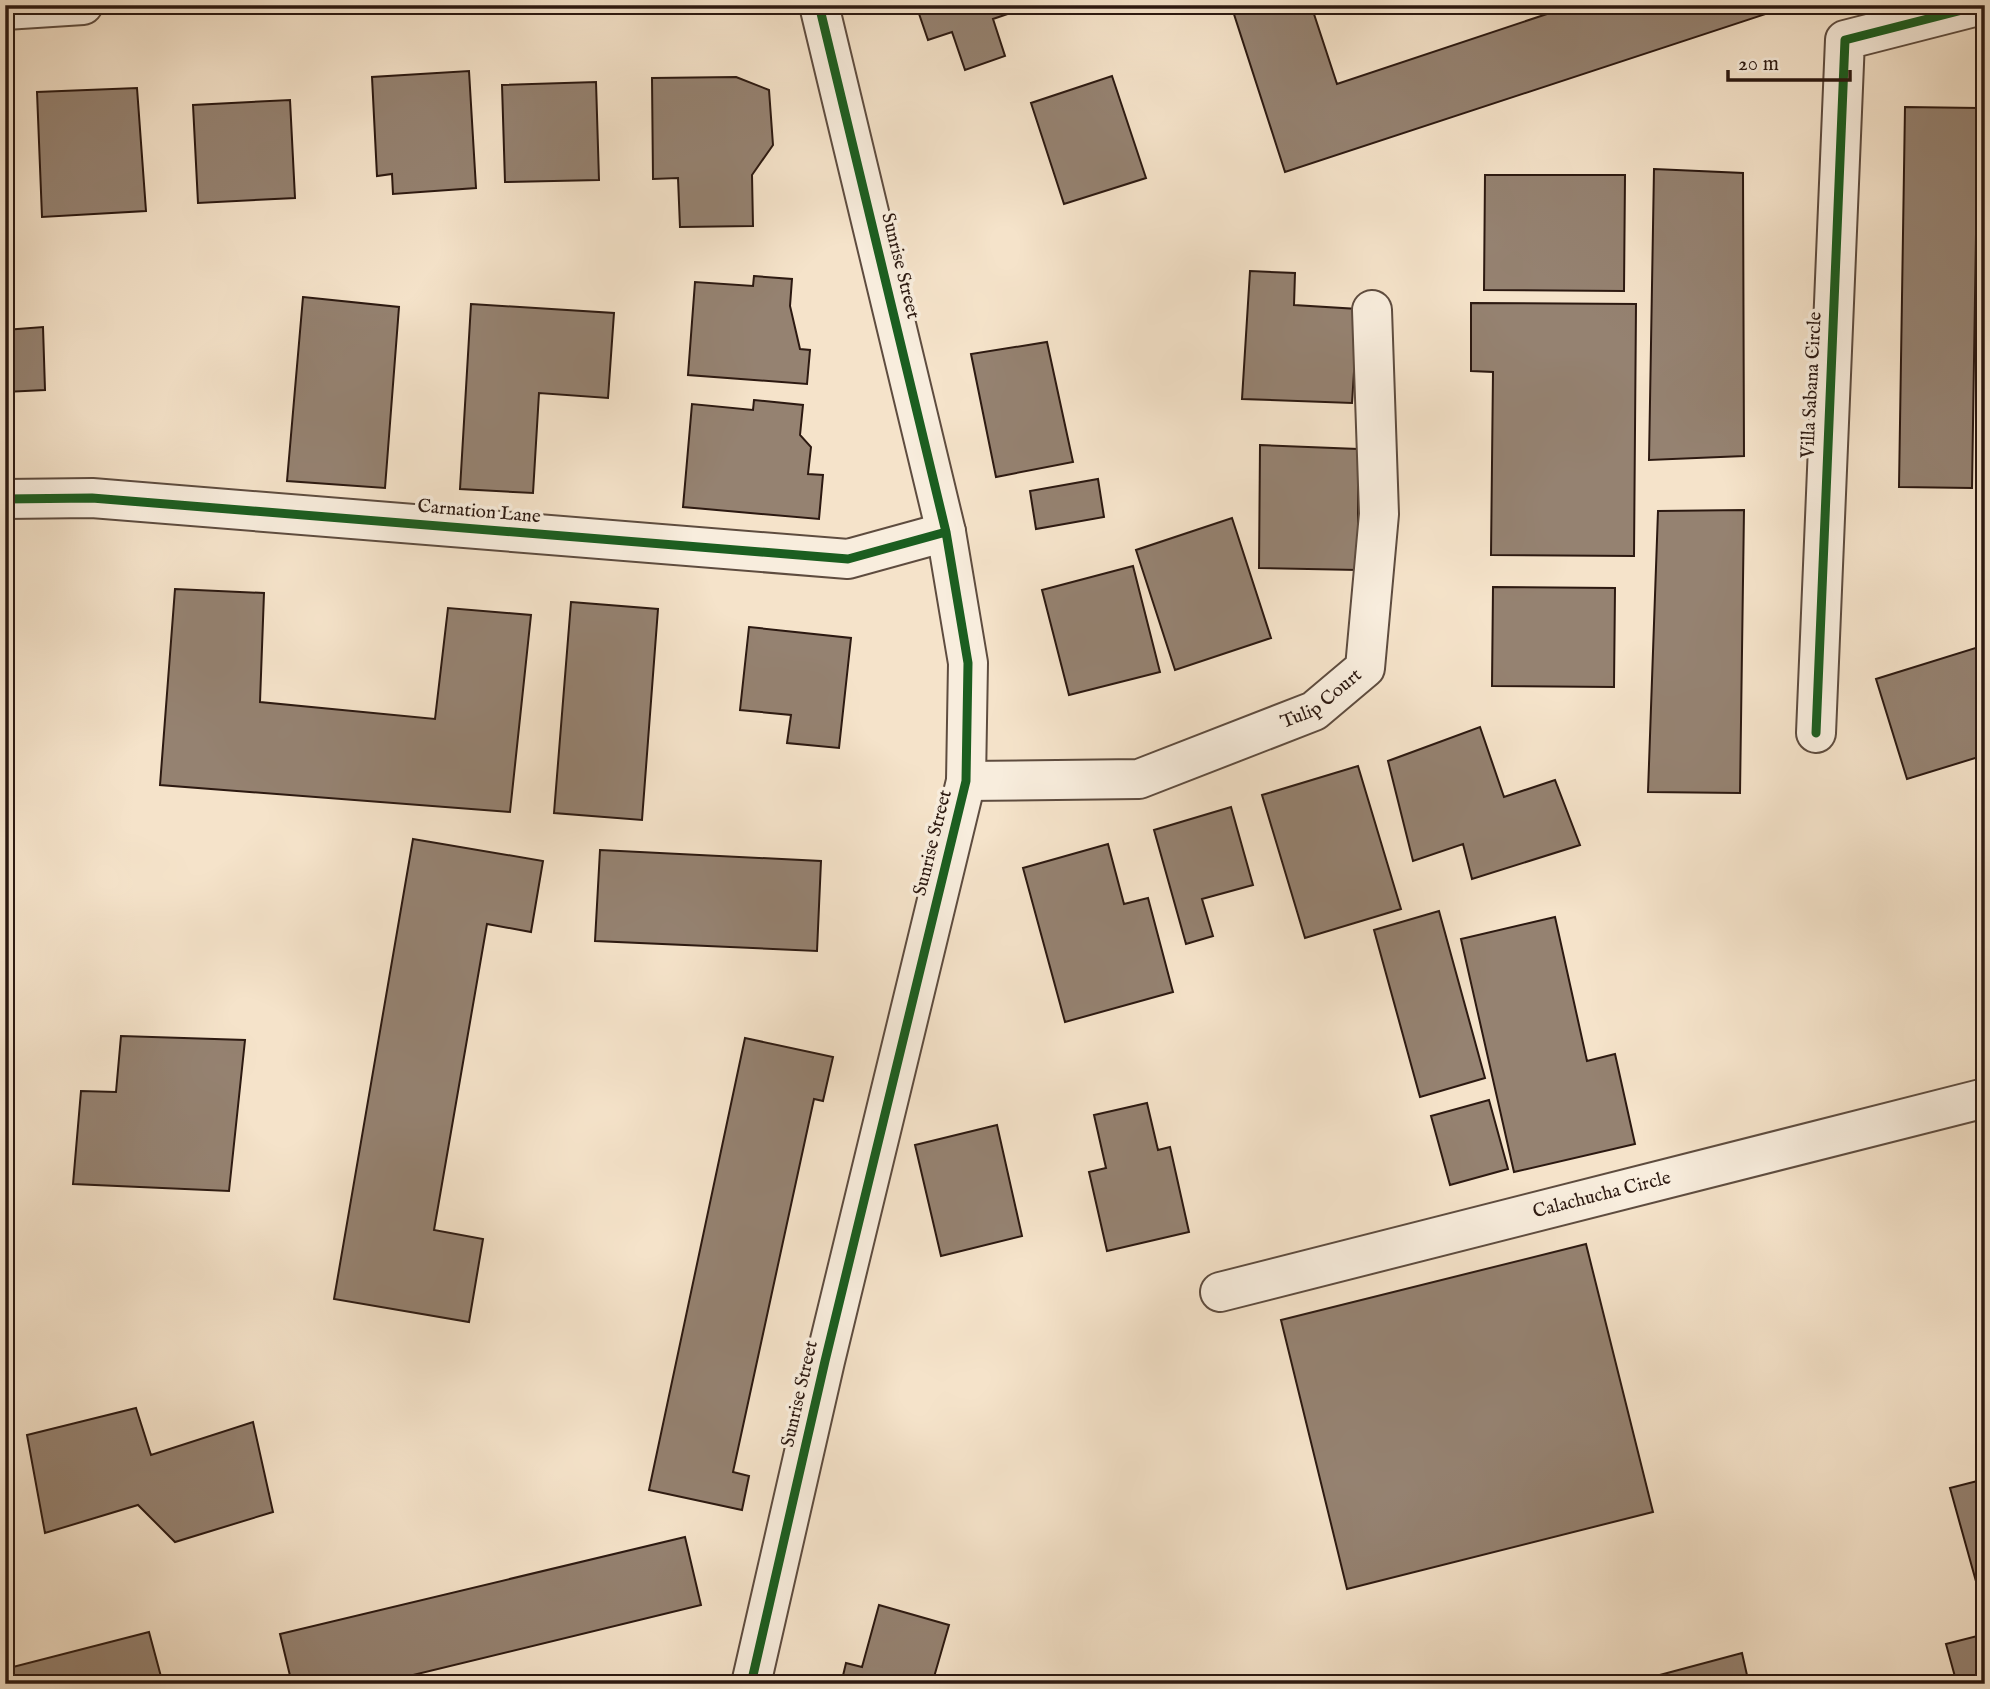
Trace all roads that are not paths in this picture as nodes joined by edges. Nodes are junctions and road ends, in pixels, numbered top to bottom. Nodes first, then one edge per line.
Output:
1 (83, 5) edge
2 (818, 5) edge
3 (1982, 5) edge
4 (5, 10) edge
5 (1372, 310) dead end
6 (5, 499) edge
7 (946, 531) junction
8 (1816, 733) dead end
9 (966, 782) junction
10 (1985, 1098) edge
11 (1220, 1292) dead end
12 (751, 1684) edge

1 - 4 street
2 - 7 street, Sunrise Street
3 - 8 street, Villa Sabana Circle
5 - 9 street, Tulip Court
6 - 7 street, Carnation Lane
7 - 9 street, Sunrise Street
9 - 12 street, Sunrise Street
10 - 11 street, Calachucha Circle

